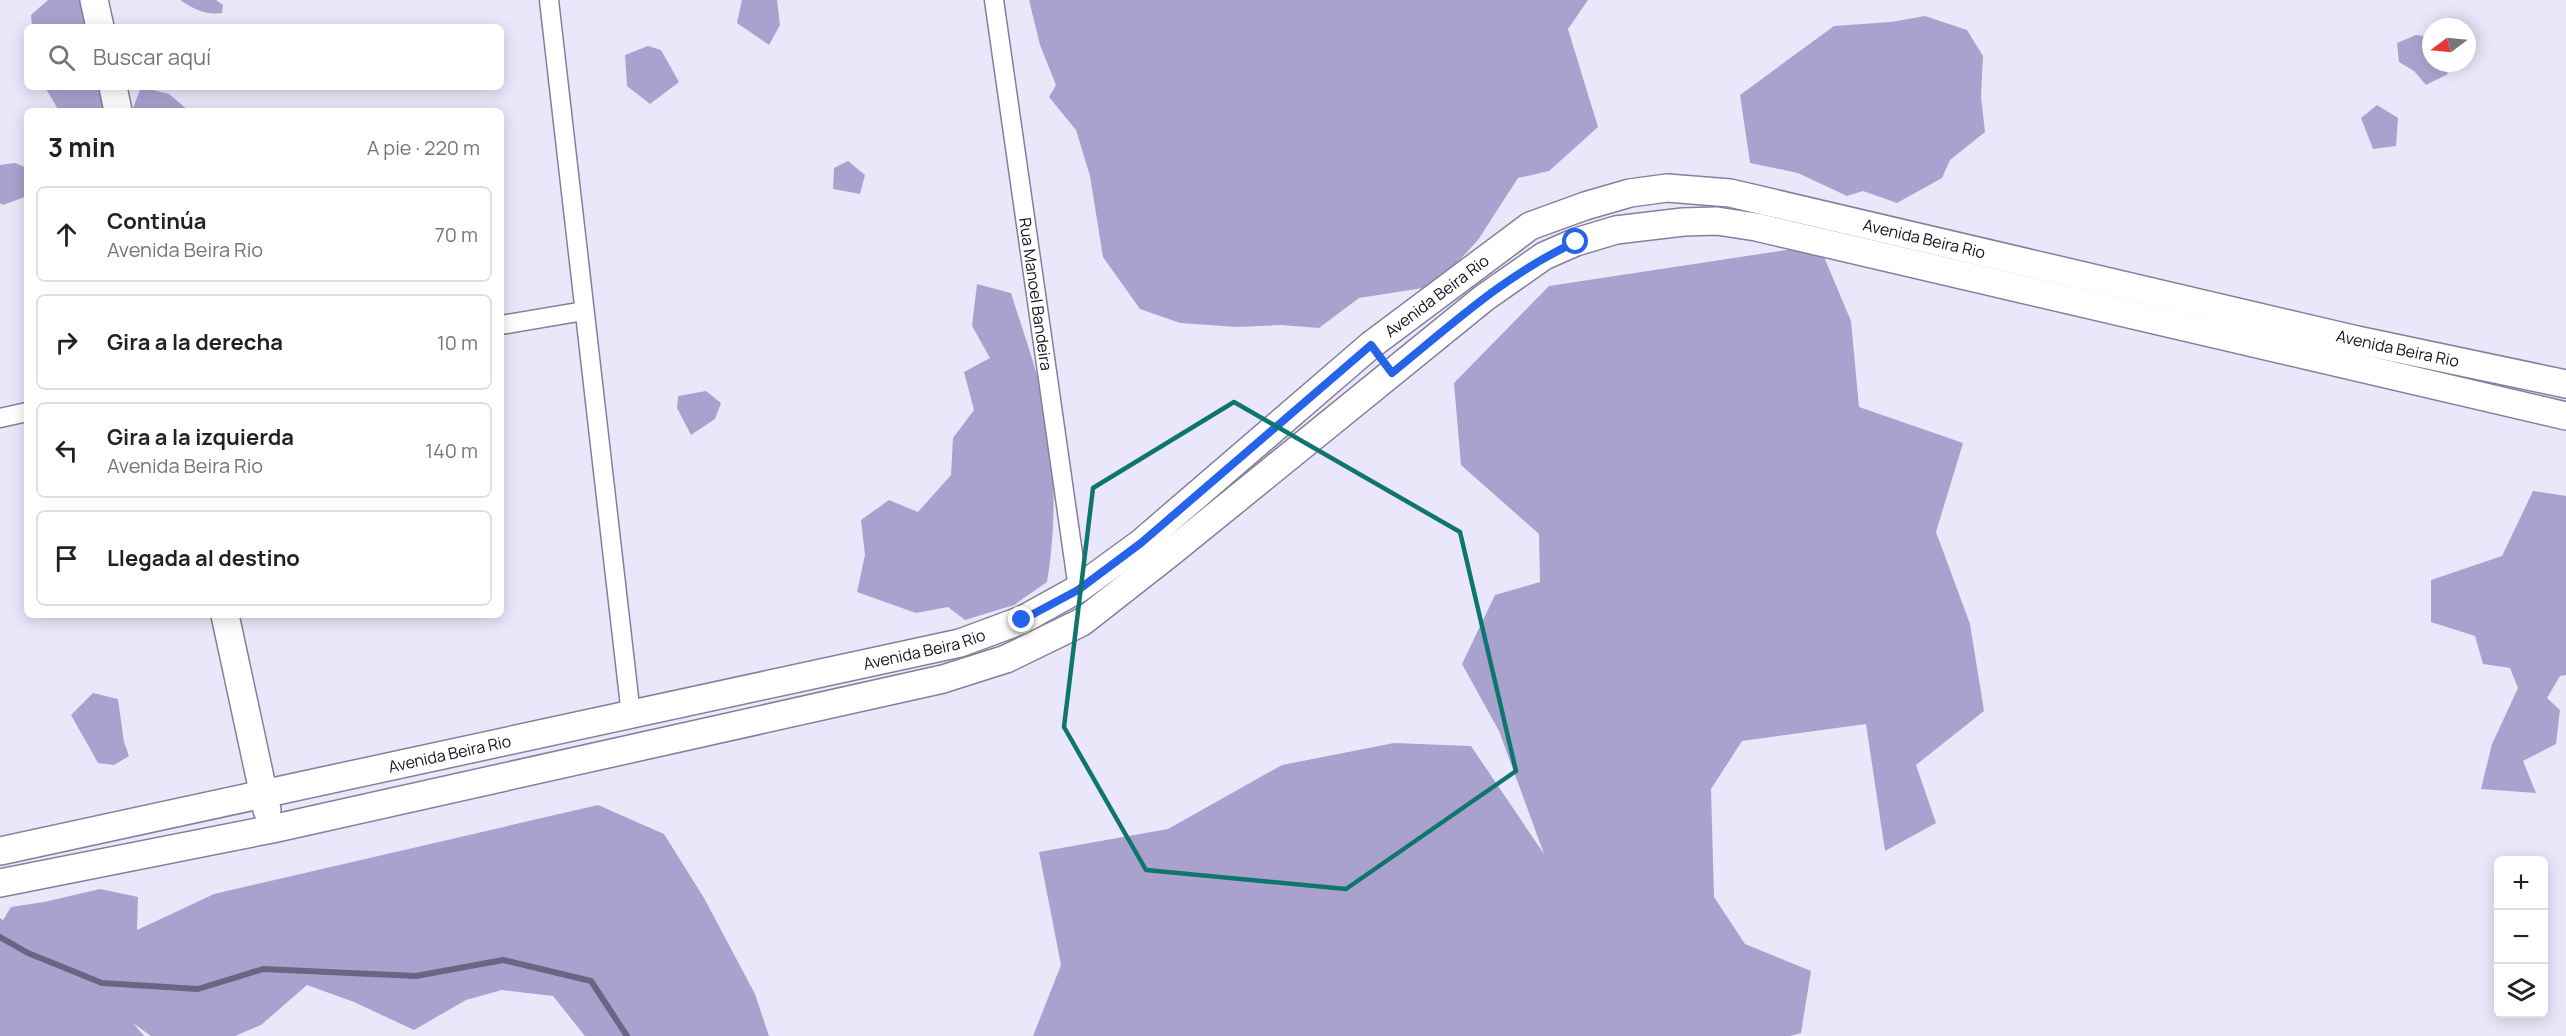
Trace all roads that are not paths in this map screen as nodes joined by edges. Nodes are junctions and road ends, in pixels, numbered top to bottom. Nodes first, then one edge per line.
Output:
1 (94, 0) edge
2 (549, 0) edge
3 (994, 0) edge
4 (99, 24) edge
5 (114, 90) edge
6 (117, 108) edge
7 (584, 311) junction
8 (504, 324) edge
9 (1371, 345) junction
10 (1392, 373) junction
11 (2566, 384) edge
12 (24, 413) edge
13 (2566, 416) edge
14 (0, 418) edge
15 (1078, 590) junction
16 (226, 618) edge
17 (631, 715) junction
18 (263, 793) junction
19 (272, 829) junction
20 (0, 851) edge
21 (0, 883) edge

1 - 4 main road
2 - 7 street
3 - 15 street, Rua Manoel Bandeira
5 - 6 main road
7 - 8 street
7 - 17 street
9 - 10 main road
9 - 11 main road, Avenida Beira Rio
9 - 15 main road, Avenida Beira Rio
10 - 13 main road, Avenida Beira Rio
10 - 19 main road, Avenida Beira Rio
12 - 14 street
15 - 17 main road, Avenida Beira Rio
16 - 18 main road
17 - 18 main road, Avenida Beira Rio
18 - 19 main road
18 - 20 main road, Avenida Beira Rio
19 - 21 main road, Avenida Beira Rio

